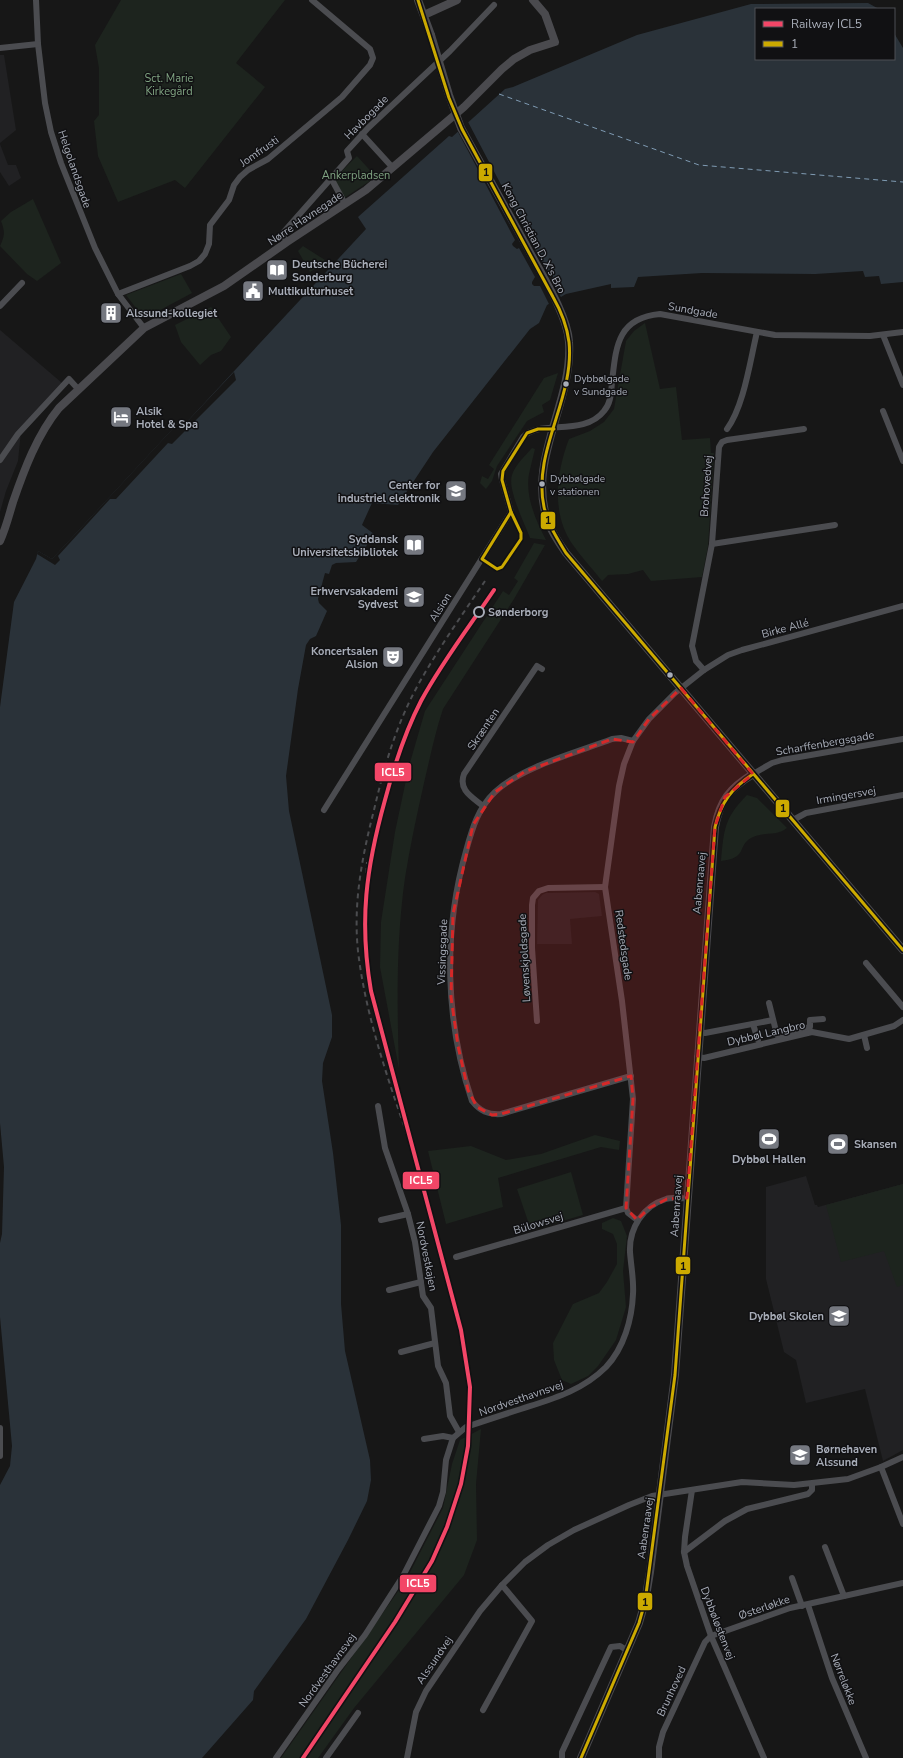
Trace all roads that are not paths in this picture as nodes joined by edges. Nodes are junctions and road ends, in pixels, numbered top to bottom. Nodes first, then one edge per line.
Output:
1 (36, 0) edge
2 (312, 0) edge
3 (418, 0) edge
4 (457, 0) edge
5 (533, 0) edge
6 (494, 5) dead end
7 (424, 15) junction
8 (38, 44) junction
9 (0, 48) edge
10 (362, 134) junction
11 (393, 168) junction
12 (331, 178) junction
13 (345, 204) junction
14 (286, 242) junction
15 (22, 283) dead end
16 (118, 294) junction
17 (0, 306) edge
18 (144, 328) junction
19 (757, 332) junction
20 (903, 332) edge
21 (883, 335) junction
22 (903, 385) edge
23 (79, 390) junction
24 (883, 411) dead end
25 (554, 429) junction
26 (727, 429) dead end
27 (804, 429) dead end
28 (0, 460) edge
29 (903, 461) edge
30 (835, 525) dead end
31 (0, 540) edge
32 (712, 544) junction
33 (903, 606) edge
34 (542, 669) dead end
35 (704, 670) junction
36 (681, 688) junction
37 (903, 740) edge
38 (633, 742) junction
39 (753, 774) junction
40 (903, 795) edge
41 (483, 806) junction
42 (324, 810) dead end
43 (794, 820) junction
44 (605, 887) junction
45 (903, 950) edge
46 (866, 963) dead end
47 (769, 1004) dead end
48 (903, 1007) edge
49 (823, 1019) dead end
50 (773, 1020) junction
51 (903, 1020) edge
52 (538, 1021) dead end
53 (753, 1024) junction
54 (699, 1032) junction
55 (864, 1035) junction
56 (758, 1040) dead end
57 (867, 1048) dead end
58 (697, 1057) junction
59 (631, 1076) junction
60 (378, 1106) dead end
61 (687, 1198) junction
62 (626, 1208) junction
63 (408, 1214) junction
64 (382, 1220) dead end
65 (637, 1220) junction
66 (456, 1256) dead end
67 (421, 1282) junction
68 (389, 1290) dead end
69 (434, 1343) junction
70 (401, 1352) dead end
71 (0, 1428) edge
72 (459, 1432) junction
73 (453, 1438) junction
74 (424, 1439) dead end
75 (0, 1456) edge
76 (903, 1457) edge
77 (881, 1467) junction
78 (812, 1484) junction
79 (692, 1490) junction
80 (661, 1495) junction
81 (903, 1524) edge
82 (825, 1547) dead end
83 (684, 1552) junction
84 (792, 1578) dead end
85 (903, 1583) edge
86 (502, 1585) junction
87 (844, 1596) junction
88 (805, 1605) junction
89 (711, 1636) junction
90 (628, 1650) junction
91 (483, 1710) dead end
92 (358, 1713) dead end
93 (276, 1758) edge
94 (326, 1758) edge
95 (407, 1758) edge
96 (562, 1758) edge
97 (580, 1758) edge
98 (659, 1758) edge
99 (764, 1758) edge
100 (866, 1758) edge

1 - 8 street, Helgolandsgade
2 - 16 street, Jomfrusti
3 - 7 street, Kong Christian D. X's Bro
4 - 7 street
5 - 11 street, Nørre Havnegade
6 - 10 street, Havbogade
7 - 25 street, Kong Christian D. X's Bro, bridge
8 - 9 street
8 - 16 street, Helgolandsgade
10 - 11 street
10 - 12 street, Havbogade
11 - 13 street, Nørre Havnegade
12 - 13 street
12 - 14 street, Havbogade
13 - 14 street, Nørre Havnegade
14 - 18 street, Nørre Havnegade
15 - 17 street
16 - 18 street, Helgolandsgade
18 - 23 street, Nørre Havnegade
19 - 21 street, Sundgade
19 - 25 street, Sundgade
19 - 26 street
20 - 21 street, Sundgade
21 - 22 street
23 - 28 street
23 - 31 street, Nørre Havnegade
24 - 29 street
25 - 36 street, Kong Christian D. X's Bro
25 - 42 street, Alsion
27 - 32 street, Brohovedvej
30 - 32 street
32 - 35 street, Brohovedvej
33 - 35 street, Birke Allé
34 - 41 street, Skrænten
35 - 36 street, Birke Allé
36 - 38 street, Redstedsgade
36 - 39 street, Kong Christian D. X's Bro
37 - 39 street, Scharffenbergsgade
38 - 41 street, Vissingsgade
38 - 44 street, Redstedsgade
39 - 43 street, Kong Christian D. X's Bro
39 - 54 street, Aabenraavej
40 - 43 street, Irmingersvej
41 - 59 street, Vissingsgade
43 - 45 street, Kong Christian D. X's Bro
44 - 52 street, Løvenskjoldsgade
44 - 59 street, Redstedsgade
46 - 48 street
47 - 50 street
49 - 50 street
50 - 53 street
51 - 55 street, Dybbøl Langbro
53 - 54 street
53 - 56 street
54 - 58 street, Aabenraavej
55 - 57 street
55 - 58 street, Dybbøl Langbro
58 - 61 street, Aabenraavej
59 - 62 street, Redstedsgade
60 - 63 street, Nordvestkajen
61 - 65 street
61 - 80 street, Aabenraavej
62 - 65 street
62 - 66 street, Bülowsvej
63 - 64 street
63 - 67 street, Nordvestkajen
65 - 72 street, Nordvesthavnsvej
67 - 68 street
67 - 69 street, Nordvestkajen
69 - 70 street
69 - 72 street, Nordvestkajen
71 - 75 street
72 - 73 street, Nordvesthavnsvej
73 - 74 street
73 - 93 street, Nordvesthavnsvej
76 - 77 street, Alssundvej
77 - 78 street, Alssundvej
77 - 81 street
78 - 79 street, Alssundvej
78 - 83 street
79 - 80 street, Alssundvej
79 - 83 street, Dybbøløstenvej
80 - 86 street, Alssundvej
80 - 90 street, Aabenraavej
82 - 87 street
83 - 89 street, Dybbøløstenvej
84 - 88 street, Østerløkke
85 - 87 street, Østerløkke
86 - 91 street
86 - 95 street, Alssundvej
87 - 88 street, Østerløkke
88 - 89 street, Østerløkke
88 - 100 street, Nørreløkke
89 - 98 street, Brunhoved
89 - 99 street, Dybbøløstenvej
90 - 96 street
90 - 97 street, Aabenraavej
92 - 94 street

